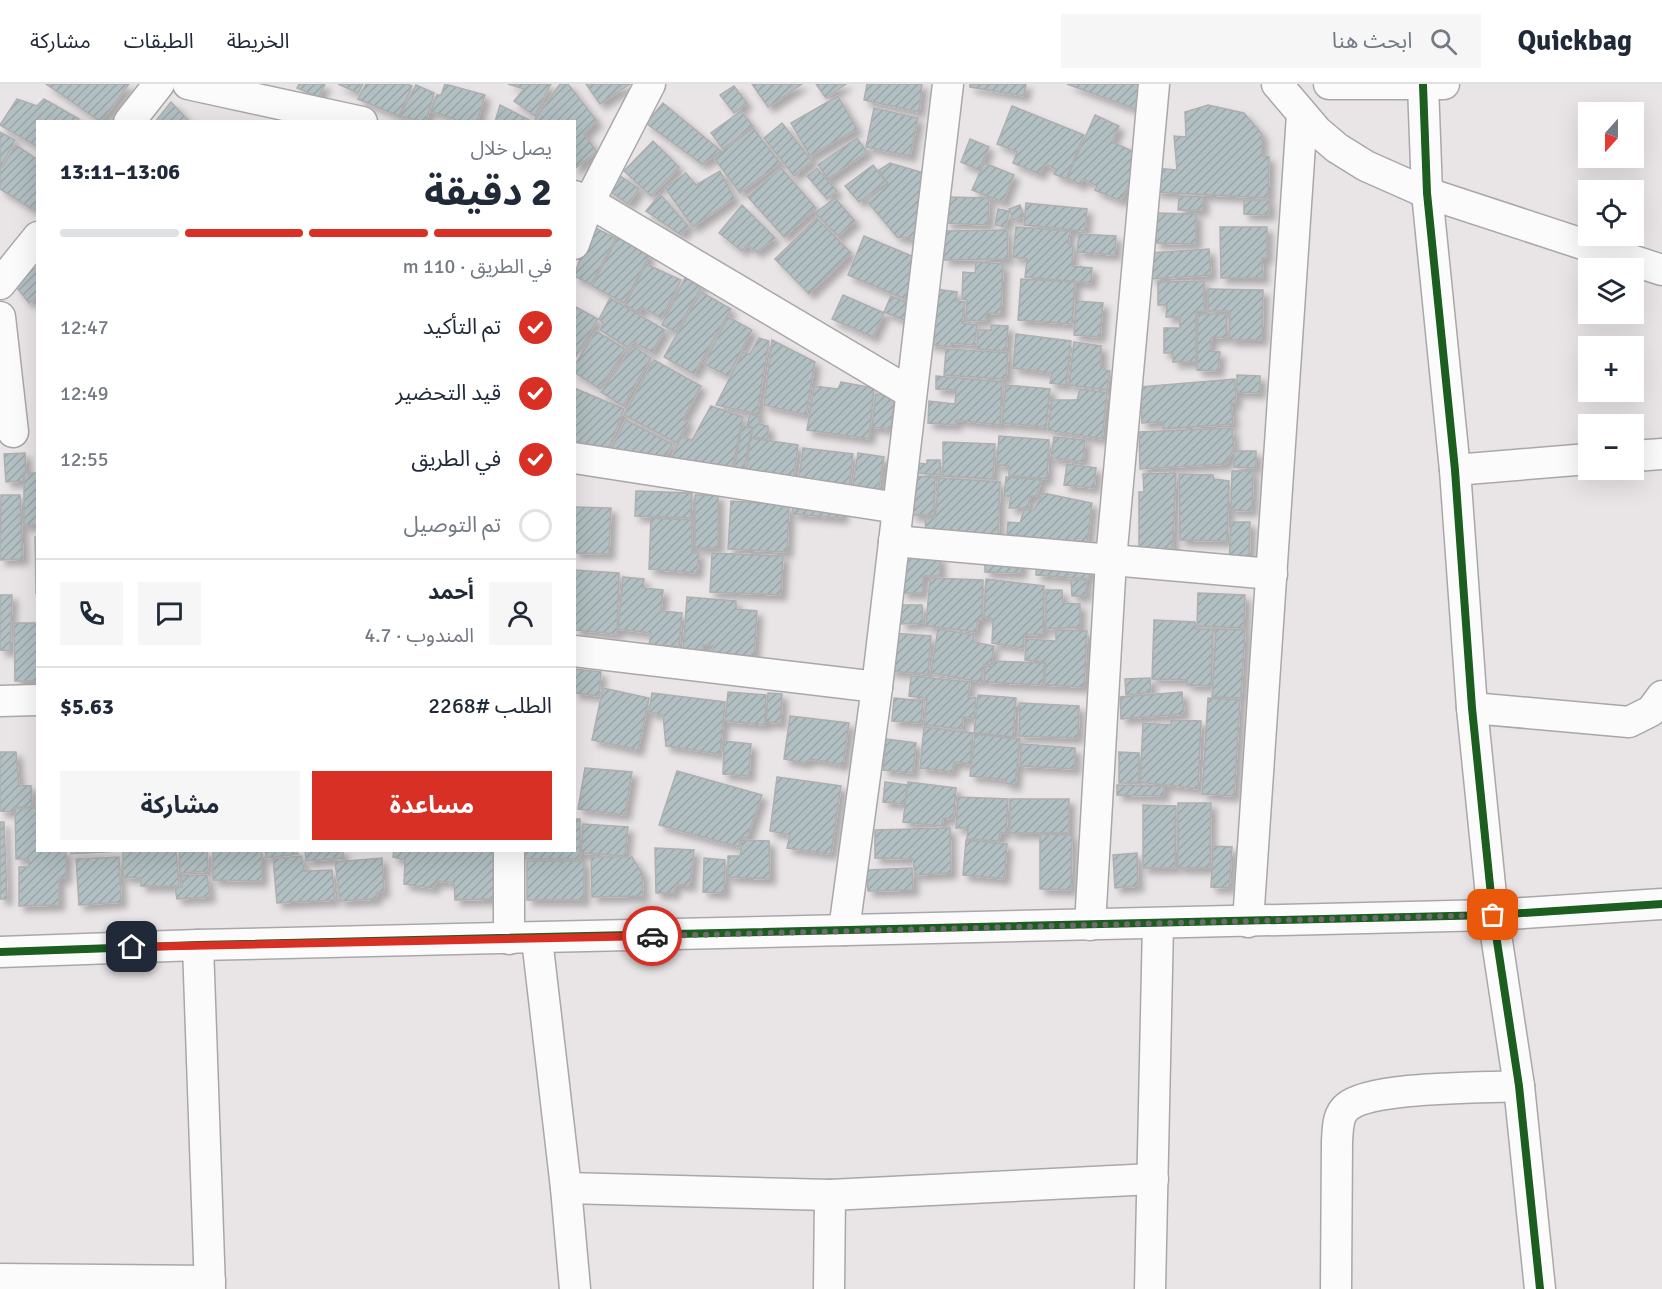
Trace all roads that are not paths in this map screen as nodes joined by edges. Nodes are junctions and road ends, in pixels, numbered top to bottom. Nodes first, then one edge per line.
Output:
1 (159, 84) edge
2 (188, 84) edge
3 (650, 84) edge
4 (948, 84) edge
5 (1154, 84) edge
6 (1277, 84) edge
7 (1329, 84) edge
8 (1434, 85) edge
9 (1302, 115) junction
10 (131, 120) edge
11 (353, 120) edge
12 (1427, 193) junction
13 (582, 199) edge
14 (576, 233) edge
15 (36, 239) edge
16 (1662, 270) edge
17 (0, 284) edge
18 (0, 317) edge
19 (911, 393) junction
20 (17, 432) edge
21 (1662, 454) edge
22 (1644, 455) edge
23 (576, 458) edge
24 (1578, 460) edge
25 (1455, 470) junction
26 (898, 508) junction
27 (894, 541) junction
28 (1112, 560) junction
29 (1272, 574) junction
30 (576, 651) edge
31 (877, 687) junction
32 (1662, 696) edge
33 (36, 700) edge
34 (0, 701) edge
35 (1472, 708) junction
36 (509, 852) edge
37 (1662, 904) edge
38 (1493, 915) junction
39 (1248, 922) junction
40 (1158, 924) junction
41 (1090, 925) junction
42 (844, 930) junction
43 (523, 939) junction
44 (198, 945) junction
45 (0, 952) edge
46 (1519, 1086) junction
47 (1153, 1179) junction
48 (566, 1188) junction
49 (830, 1195) junction
50 (0, 1279) edge
51 (210, 1285) edge
52 (575, 1289) edge
53 (830, 1289) edge
54 (1150, 1289) edge
55 (1336, 1289) edge
56 (1540, 1289) edge

1 - 10 street
2 - 11 street
3 - 13 street
4 - 19 street
5 - 28 street
6 - 9 street
7 - 8 street
8 - 12 street
9 - 12 street
9 - 29 street
12 - 16 street
12 - 25 street
13 - 14 street
13 - 19 street
15 - 17 street
18 - 20 street
19 - 26 street
21 - 22 street
23 - 26 street
24 - 25 street
25 - 35 street
26 - 27 street
27 - 28 street
27 - 31 street
28 - 29 street
28 - 41 street
29 - 39 street
30 - 31 street
31 - 42 street
32 - 35 street
33 - 34 street
35 - 38 street
36 - 43 street
37 - 38 street
38 - 39 street
38 - 46 street
39 - 40 street
40 - 41 street
40 - 47 street
41 - 42 street
42 - 43 street
43 - 44 street
43 - 48 street
44 - 45 street
44 - 51 street
46 - 55 street
46 - 56 street
47 - 49 street
47 - 54 street
48 - 49 street
48 - 52 street
49 - 53 street
50 - 51 street

